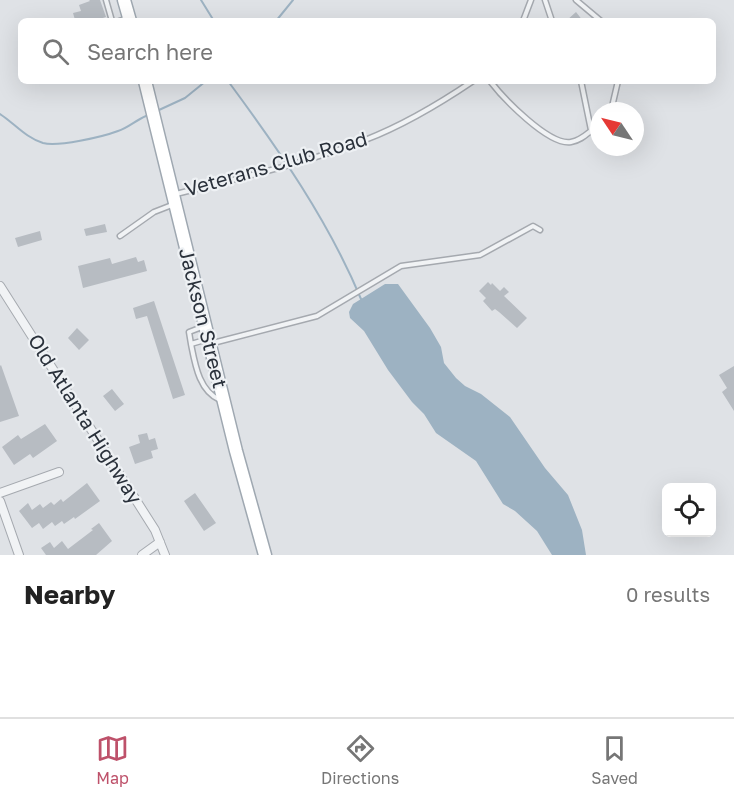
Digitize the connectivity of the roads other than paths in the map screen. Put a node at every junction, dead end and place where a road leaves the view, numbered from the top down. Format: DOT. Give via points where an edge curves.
graph roads {
  1 [pos="106,0"];
  2 [pos="124,0"];
  3 [pos="530,0"];
  4 [pos="546,0"];
  5 [pos="576,0"];
  6 [pos="111,18"];
  7 [pos="126,18"];
  8 [pos="524,18"];
  9 [pos="551,18"];
  10 [pos="598,18"];
  11 [pos="146,84"];
  12 [pos="468,84"];
  13 [pos="493,84"];
  14 [pos="581,84"];
  15 [pos="617,84"];
  16 [pos="614,102"];
  17 [pos="590,126"];
  18 [pos="590,131"];
  19 [pos="175,199"];
  20 [pos="540,230"];
  21 [pos="120,236"];
  22 [pos="0,286"];
  23 [pos="205,326"];
  24 [pos="209,342"];
  25 [pos="191,344"];
  26 [pos="224,402"];
  27 [pos="59,472"];
  28 [pos="0,493"];
  29 [pos="0,501"];
  30 [pos="160,542"];
  31 [pos="20,555"];
  32 [pos="142,555"];
  33 [pos="165,555"];
  34 [pos="265,555"];
  1 -- 6 [label="lane"];
  2 -- 7 [label="main road"];
  3 -- 8 [label="lane"];
  4 -- 9 [label="lane"];
  5 -- 10 [label="lane"];
  11 -- 19 [label="main road, Jackson Street"];
  12 -- 19 [label="lane, Veterans Club Road" via="432,108 365,140"];
  13 -- 18 [label="lane" via="537,128 557,140 581,140"];
  14 -- 17 [label="lane"];
  15 -- 16 [label="lane"];
  19 -- 21 [label="lane, Veterans Club Road"];
  19 -- 23 [label="main road, Jackson Street"];
  20 -- 24 [label="lane" via="533,226 480,255 401,266 317,315"];
  22 -- 30 [label="street, Old Atlanta Highway"];
  23 -- 24 [label="main road, Jackson Street"];
  23 -- 25 [label="lane" via="189,332"];
  24 -- 25 [label="lane"];
  24 -- 26 [label="main road, Jackson Street"];
  25 -- 26 [label="lane" via="199,377 214,397"];
  26 -- 34 [label="main road, Jackson Street"];
  27 -- 28 [label="street"];
  29 -- 31 [label="street"];
  30 -- 32 [label="street"];
  30 -- 33 [label="street, Old Atlanta Highway"];
}
